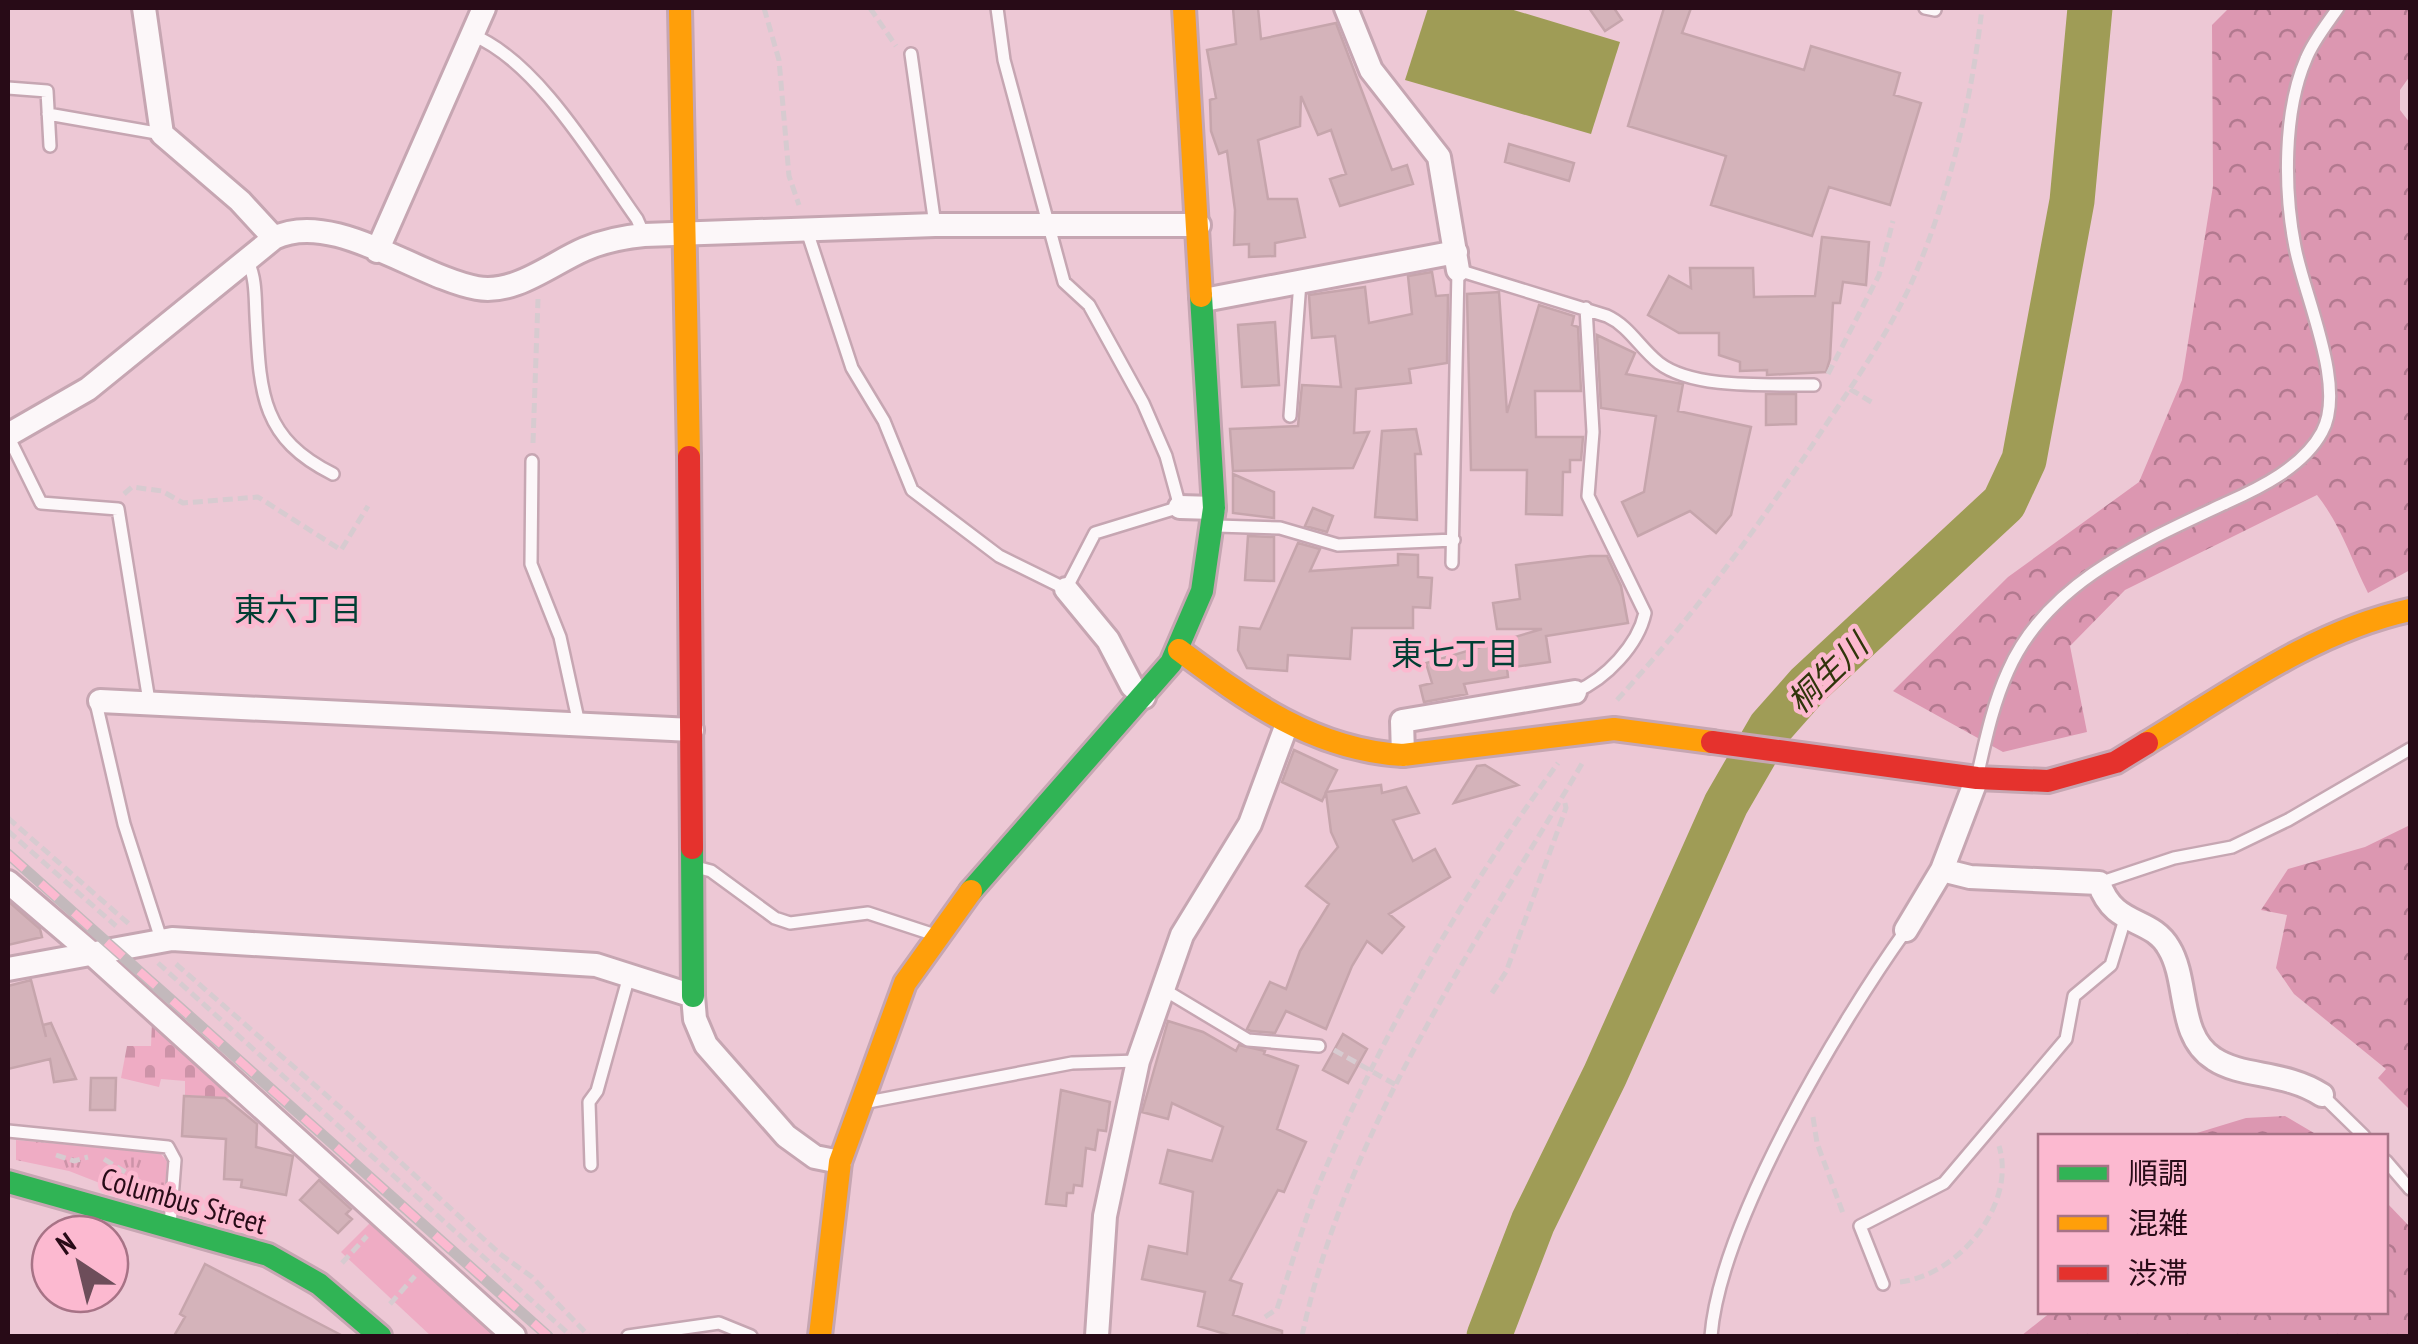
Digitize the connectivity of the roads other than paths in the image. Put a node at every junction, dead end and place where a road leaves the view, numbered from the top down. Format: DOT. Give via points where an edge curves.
graph roads {
  1 [pos="144,8"];
  2 [pos="484,8"];
  3 [pos="680,8"];
  4 [pos="997,8"];
  5 [pos="1184,8"];
  6 [pos="1346,8"];
  7 [pos="2338,8"];
  8 [pos="472,35"];
  9 [pos="911,54"];
  10 [pos="8,88"];
  11 [pos="48,114"];
  12 [pos="162,134"];
  13 [pos="50,146"];
  14 [pos="1199,224"];
  15 [pos="935,225"];
  16 [pos="1047,226"];
  17 [pos="807,231"];
  18 [pos="688,233"];
  19 [pos="644,234"];
  20 [pos="274,238"];
  21 [pos="377,251"];
  22 [pos="1457,260"];
  23 [pos="248,262"];
  24 [pos="1300,282"];
  25 [pos="1204,300"];
  26 [pos="1586,308"];
  27 [pos="1819,383"];
  28 [pos="1290,416"];
  29 [pos="8,436"];
  30 [pos="532,462"];
  31 [pos="333,474"];
  32 [pos="1180,507"];
  33 [pos="1214,517"];
  34 [pos="1454,540"];
  35 [pos="1452,562"];
  36 [pos="1066,589"];
  37 [pos="2410,610"];
  38 [pos="1179,650"];
  39 [pos="1575,692"];
  40 [pos="1144,697"];
  41 [pos="100,701"];
  42 [pos="149,701"];
  43 [pos="579,724"];
  44 [pos="1287,724"];
  45 [pos="692,730"];
  46 [pos="2410,749"];
  47 [pos="1403,755"];
  48 [pos="1970,776"];
  49 [pos="695,867"];
  50 [pos="1942,870"];
  51 [pos="8,882"];
  52 [pos="2100,883"];
  53 [pos="2126,920"];
  54 [pos="1906,930"];
  55 [pos="935,935"];
  56 [pos="159,950"];
  57 [pos="90,952"];
  58 [pos="8,970"];
  59 [pos="630,972"];
  60 [pos="1162,988"];
  61 [pos="693,996"];
  62 [pos="1319,1046"];
  63 [pos="1138,1061"];
  64 [pos="2322,1095"];
  65 [pos="859,1100"];
  66 [pos="8,1130"];
  67 [pos="2362,1134"];
  68 [pos="840,1162"];
  69 [pos="2388,1163"];
  70 [pos="591,1164"];
  71 [pos="8,1182"];
  72 [pos="2410,1190"];
  73 [pos="170,1225"];
  74 [pos="1883,1284"];
  75 [pos="380,1336"];
  76 [pos="514,1336"];
  77 [pos="628,1336"];
  78 [pos="751,1336"];
  79 [pos="820,1336"];
  80 [pos="1097,1336"];
  81 [pos="1711,1336"];
  1 -- 12 [label="street"];
  2 -- 8 [label="street"];
  3 -- 18 [label="street"];
  4 -- 16 [label="lane"];
  5 -- 14 [label="street"];
  6 -- 22 [label="street" via="1371,70 1439,158"];
  7 -- 48 [label="lane" via="2306,59 2293,106 2290,172 2294,245 2329,383 2323,431 2297,461 2258,488 2115,558 2053,604 2009,668"];
  8 -- 19 [label="lane" via="495,47 554,102"];
  8 -- 21 [label="street"];
  9 -- 15 [label="lane"];
  10 -- 11 [label="lane" via="47,91"];
  11 -- 12 [label="lane"];
  11 -- 13 [label="lane"];
  12 -- 20 [label="street"];
  14 -- 16 [label="street"];
  14 -- 25 [label="street"];
  15 -- 16 [label="street"];
  15 -- 17 [label="street"];
  16 -- 32 [label="lane" via="1064,282 1090,305 1158,433"];
  17 -- 18 [label="street"];
  17 -- 36 [label="lane" via="852,368 884,421 912,490 999,556"];
  18 -- 19 [label="street"];
  18 -- 45 [label="street"];
  19 -- 21 [label="street" via="602,242 536,275 480,288"];
  20 -- 21 [label="street" via="314,229"];
  20 -- 23 [label="street"];
  22 -- 24 [label="street"];
  22 -- 26 [label="lane"];
  22 -- 34 [label="lane"];
  23 -- 29 [label="street" via="88,389"];
  23 -- 31 [label="lane" via="272,421 293,452"];
  24 -- 25 [label="street"];
  24 -- 28 [label="lane"];
  25 -- 33 [label="street"];
  26 -- 27 [label="lane" via="1620,322 1667,368 1726,383"];
  26 -- 39 [label="lane" via="1593,432 1588,496 1645,613 1635,640"];
  29 -- 42 [label="lane" via="41,503 118,509"];
  30 -- 43 [label="lane" via="532,564 560,637"];
  32 -- 33 [label="street"];
  32 -- 36 [label="lane" via="1095,533"];
  33 -- 34 [label="lane" via="1338,545"];
  33 -- 38 [label="street" via="1202,591"];
  34 -- 35 [label="lane"];
  36 -- 40 [label="street"];
  37 -- 48 [label="street" via="2306,647 2116,762 2048,781"];
  38 -- 40 [label="street"];
  38 -- 44 [label="street"];
  39 -- 47 [label="street" via="1402,720"];
  40 -- 55 [label="street"];
  41 -- 42 [label="street"];
  41 -- 56 [label="lane" via="124,824"];
  42 -- 43 [label="street"];
  43 -- 45 [label="street"];
  44 -- 47 [label="street" via="1349,751"];
  44 -- 60 [label="street" via="1250,824 1182,935"];
  45 -- 49 [label="street"];
  46 -- 52 [label="lane" via="2232,846"];
  47 -- 48 [label="street" via="1614,729"];
  48 -- 50 [label="street"];
  49 -- 55 [label="lane" via="790,923 868,913"];
  49 -- 61 [label="street"];
  50 -- 52 [label="street"];
  50 -- 54 [label="street"];
  51 -- 57 [label="street"];
  52 -- 53 [label="street" via="2110,907"];
  53 -- 64 [label="street" via="2154,932 2169,948 2190,1026 2213,1059 2286,1077"];
  53 -- 74 [label="lane" via="2111,965 2074,996 2066,1040 1994,1128 1944,1183 1860,1226"];
  54 -- 81 [label="lane" via="1809,1089 1761,1183 1727,1259"];
  55 -- 65 [label="street" via="906,983"];
  56 -- 57 [label="street"];
  56 -- 59 [label="street" via="596,964"];
  57 -- 58 [label="street"];
  57 -- 76 [label="street"];
  59 -- 61 [label="street"];
  59 -- 70 [label="lane" via="590,1102"];
  60 -- 62 [label="lane" via="1248,1040"];
  60 -- 63 [label="street"];
  61 -- 68 [label="street" via="706,1045 786,1136 815,1156"];
  63 -- 65 [label="lane" via="1072,1063 881,1102"];
  63 -- 80 [label="street" via="1102,1234"];
  64 -- 67 [label="lane"];
  65 -- 68 [label="street"];
  66 -- 73 [label="lane" via="168,1147 174,1160"];
  68 -- 79 [label="street"];
  69 -- 72 [label="lane"];
  71 -- 73 [label="street, Columbus Street"];
  73 -- 75 [label="street, Columbus Street" via="268,1255 319,1284"];
  77 -- 78 [label="lane" via="718,1323"];
}
